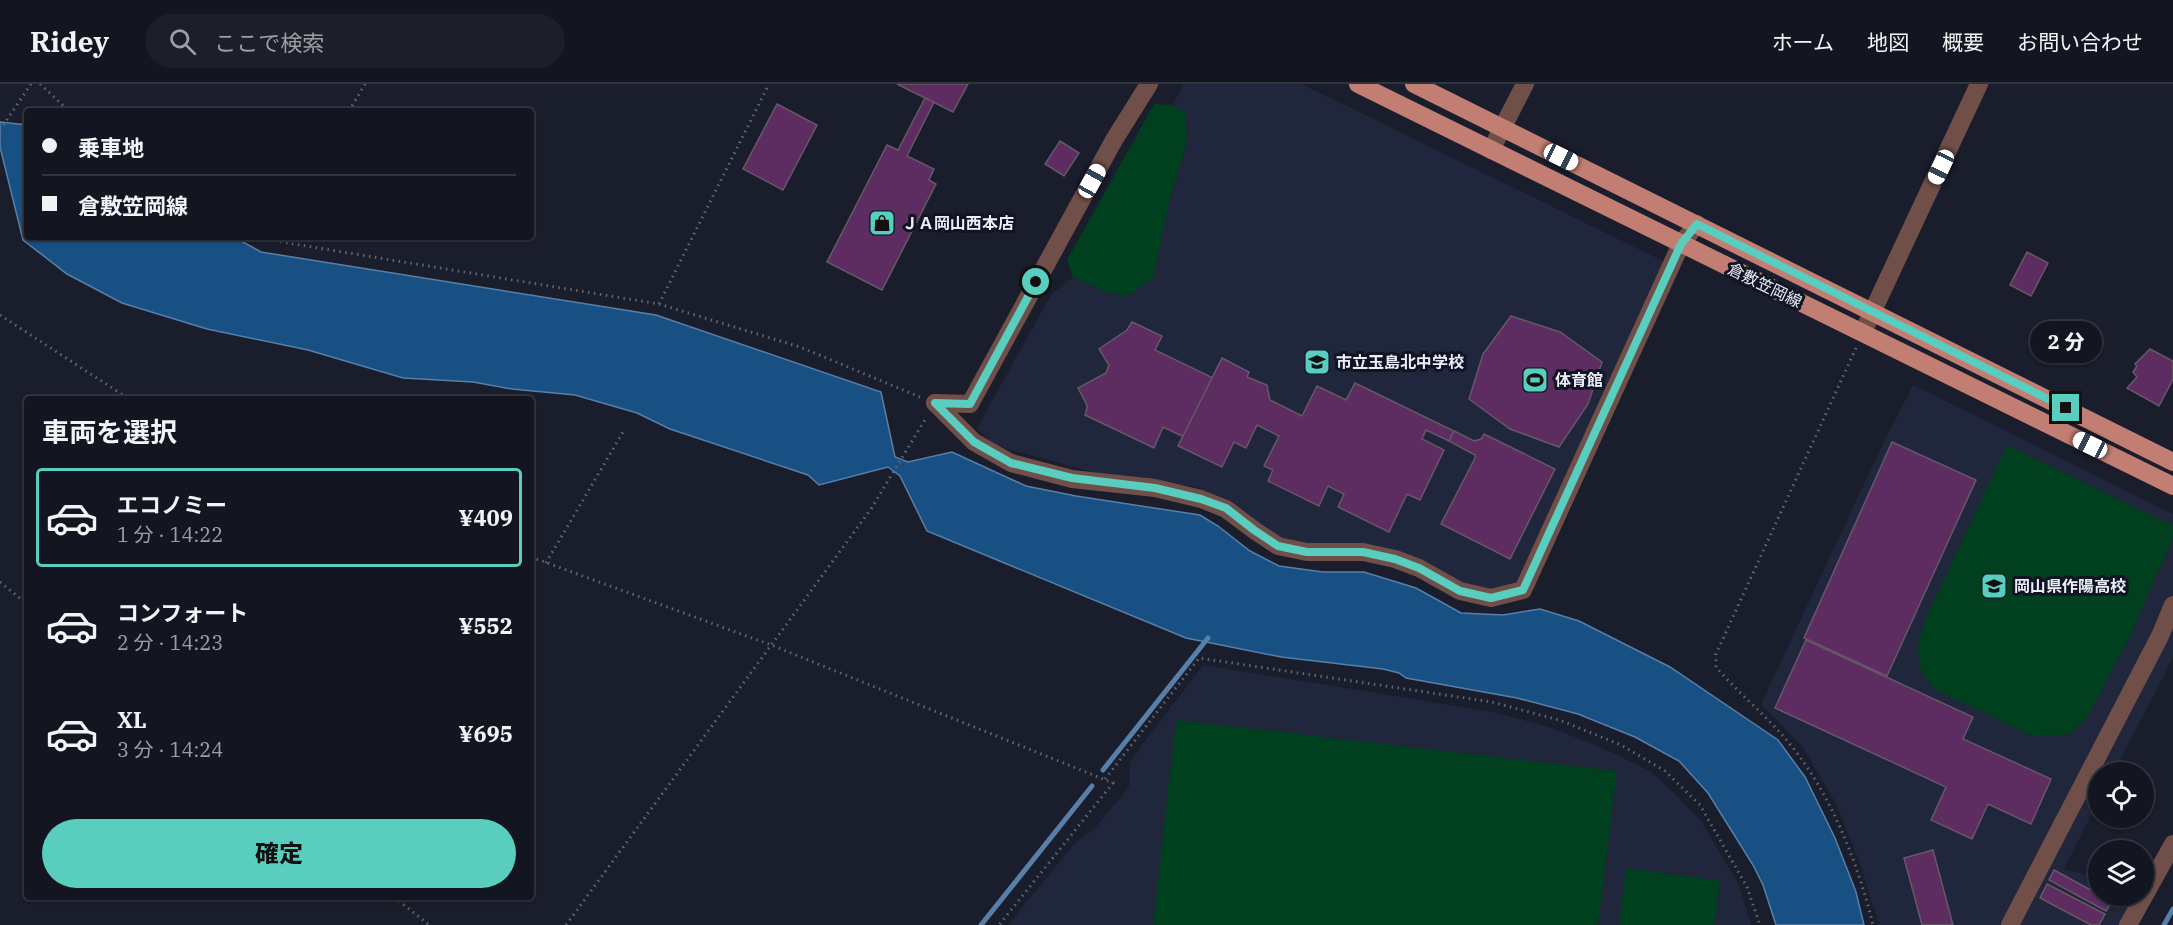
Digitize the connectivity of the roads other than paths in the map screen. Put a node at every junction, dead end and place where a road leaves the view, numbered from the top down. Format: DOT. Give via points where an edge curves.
graph roads {
  1 [pos="1149,84"];
  2 [pos="1358,84"];
  3 [pos="1414,84"];
  4 [pos="1525,84"];
  5 [pos="1979,84"];
  6 [pos="1503,128"];
  7 [pos="1491,150"];
  8 [pos="1697,224"];
  9 [pos="1681,244"];
  10 [pos="1874,312"];
  11 [pos="1863,332"];
  12 [pos="2173,462"];
  13 [pos="2173,486"];
  14 [pos="2173,605"];
  15 [pos="2173,844"];
  16 [pos="2010,925"];
  17 [pos="2128,925"];
  1 -- 9 [label="street" via="1114,140 970,404 935,403 974,442 1011,463 1072,478 1155,488 1201,499 1226,508 1278,546 1307,552 1363,552 1395,559 1460,591 1491,598 1523,590"];
  2 -- 7 [label="main road, 倉敷笠岡線"];
  3 -- 6 [label="main road, 倉敷笠岡線"];
  4 -- 6 [label="street"];
  5 -- 10 [label="street"];
  6 -- 7 [label="street"];
  6 -- 8 [label="main road, 倉敷笠岡線"];
  7 -- 9 [label="main road, 倉敷笠岡線"];
  8 -- 9 [label="street"];
  8 -- 10 [label="main road, 倉敷笠岡線"];
  9 -- 11 [label="main road, 倉敷笠岡線"];
  10 -- 11 [label="street"];
  10 -- 12 [label="main road, 倉敷笠岡線"];
  11 -- 13 [label="main road, 倉敷笠岡線"];
  14 -- 16 [label="street"];
  15 -- 17 [label="street"];
}
